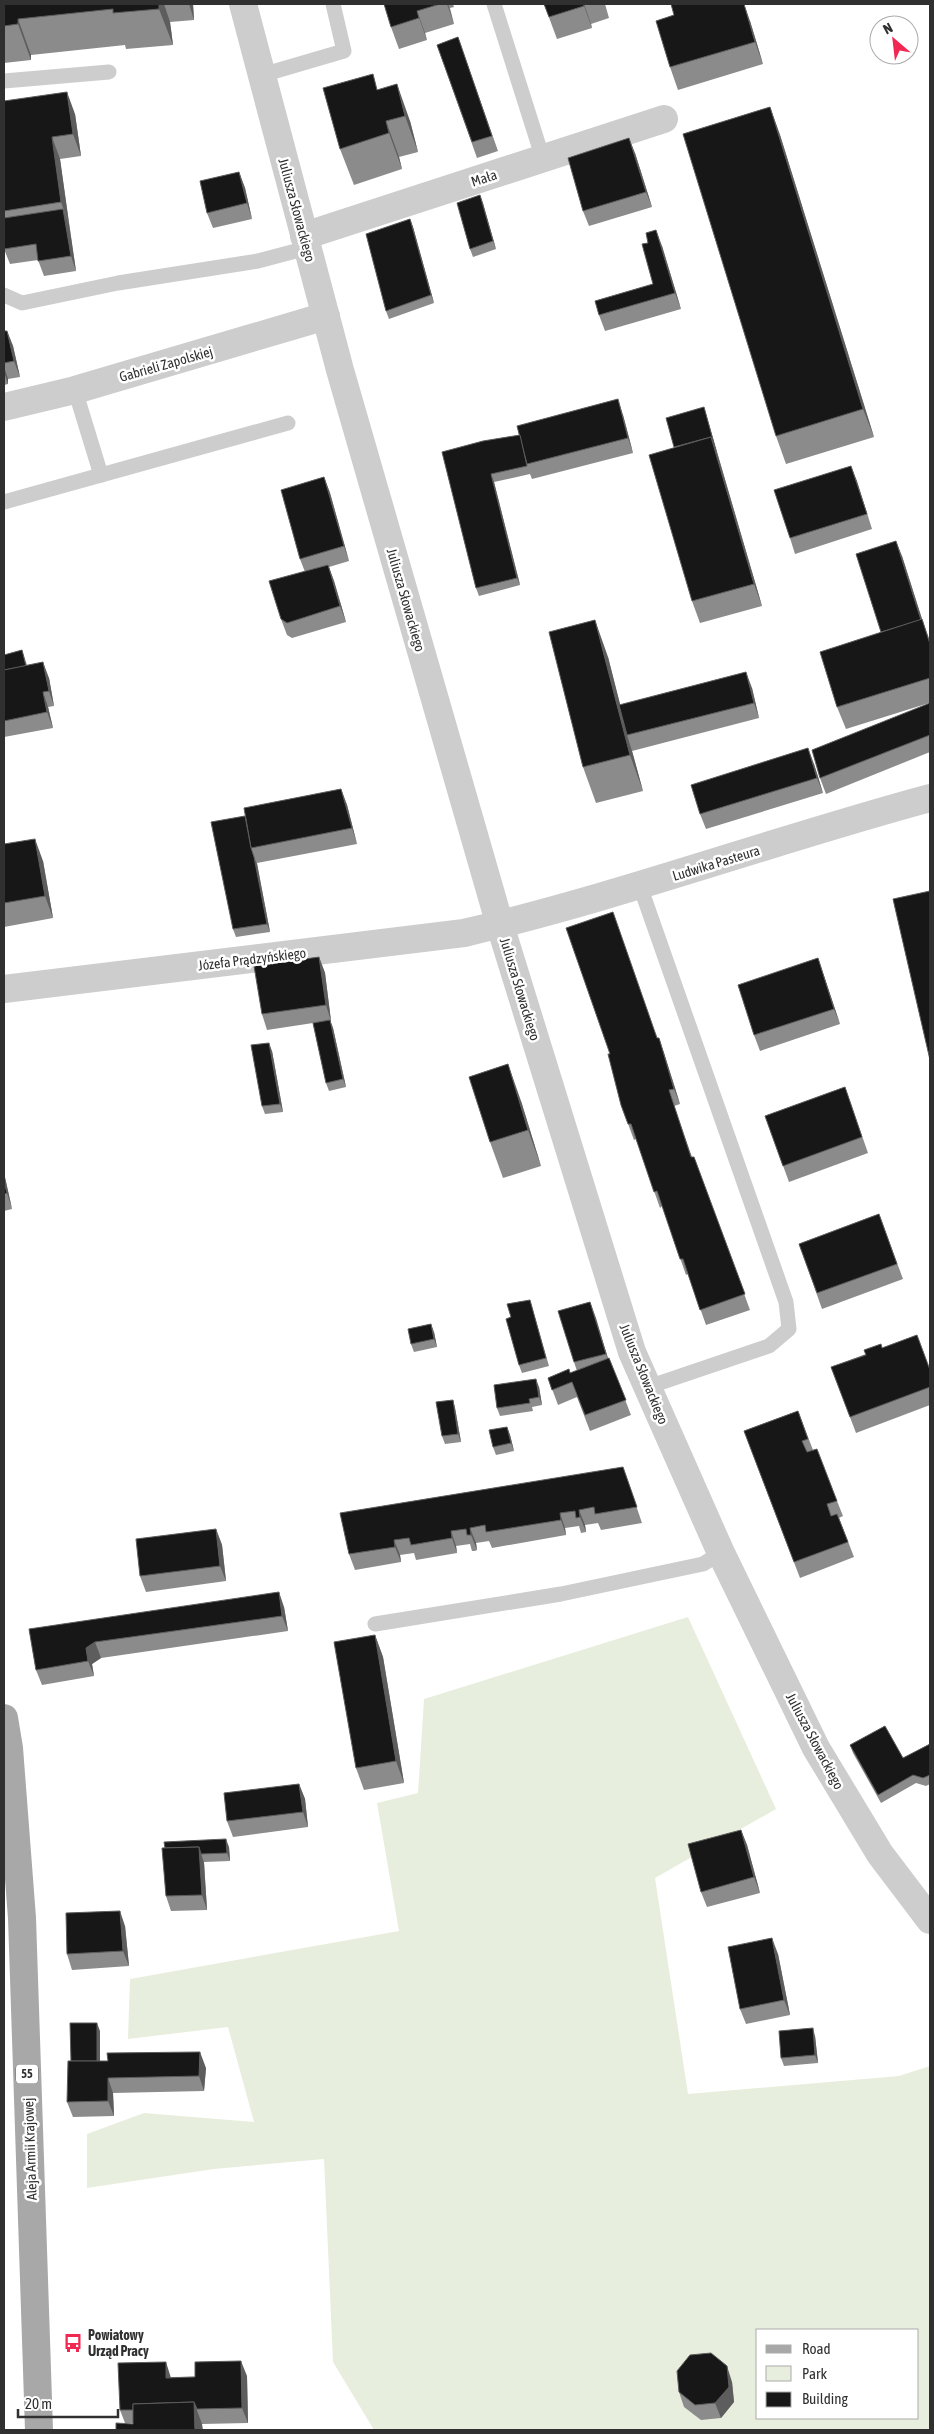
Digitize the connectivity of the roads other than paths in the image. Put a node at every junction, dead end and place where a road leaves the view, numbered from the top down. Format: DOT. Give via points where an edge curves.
graph roads {
  1 [pos="243,4"];
  2 [pos="333,4"];
  3 [pos="494,4"];
  4 [pos="109,72"];
  5 [pos="262,75"];
  6 [pos="4,81"];
  7 [pos="664,119"];
  8 [pos="543,159"];
  9 [pos="305,242"];
  10 [pos="4,295"];
  11 [pos="326,316"];
  12 [pos="75,390"];
  13 [pos="4,407"];
  14 [pos="288,423"];
  15 [pos="101,475"];
  16 [pos="4,502"];
  17 [pos="930,798"];
  18 [pos="640,886"];
  19 [pos="500,925"];
  20 [pos="4,989"];
  21 [pos="648,1387"];
  22 [pos="721,1553"];
  23 [pos="375,1624"];
  24 [pos="4,1718"];
  25 [pos="930,1920"];
  26 [pos="38,2430"];
  1 -- 5 [label="street, Juliusza Słowackiego"];
  2 -- 5 [label="lane" via="344,52"];
  3 -- 8 [label="lane"];
  4 -- 6 [label="lane"];
  5 -- 9 [label="street, Juliusza Słowackiego"];
  7 -- 8 [label="street, Mała"];
  8 -- 9 [label="street, Mała"];
  9 -- 10 [label="lane" via="258,261 22,303"];
  9 -- 11 [label="street, Juliusza Słowackiego"];
  11 -- 12 [label="street, Gabrieli Zapolskiej"];
  11 -- 19 [label="street, Juliusza Słowackiego"];
  12 -- 13 [label="street, Gabrieli Zapolskiej"];
  12 -- 15 [label="lane"];
  14 -- 15 [label="lane"];
  15 -- 16 [label="lane"];
  17 -- 18 [label="street, Ludwika Pasteura"];
  18 -- 19 [label="street, Ludwika Pasteura"];
  18 -- 21 [label="lane" via="782,1293 789,1329 769,1346"];
  19 -- 20 [label="street, Józefa Prądzyńskiego" via="464,933"];
  19 -- 21 [label="street, Juliusza Słowackiego" via="632,1352"];
  21 -- 22 [label="street, Juliusza Słowackiego"];
  22 -- 23 [label="lane" via="702,1564 561,1594"];
  22 -- 25 [label="street, Juliusza Słowackiego" via="816,1748 880,1854"];
  24 -- 26 [label="main road, Aleja Armii Krajowej / 55" via="22,1918"];
}
